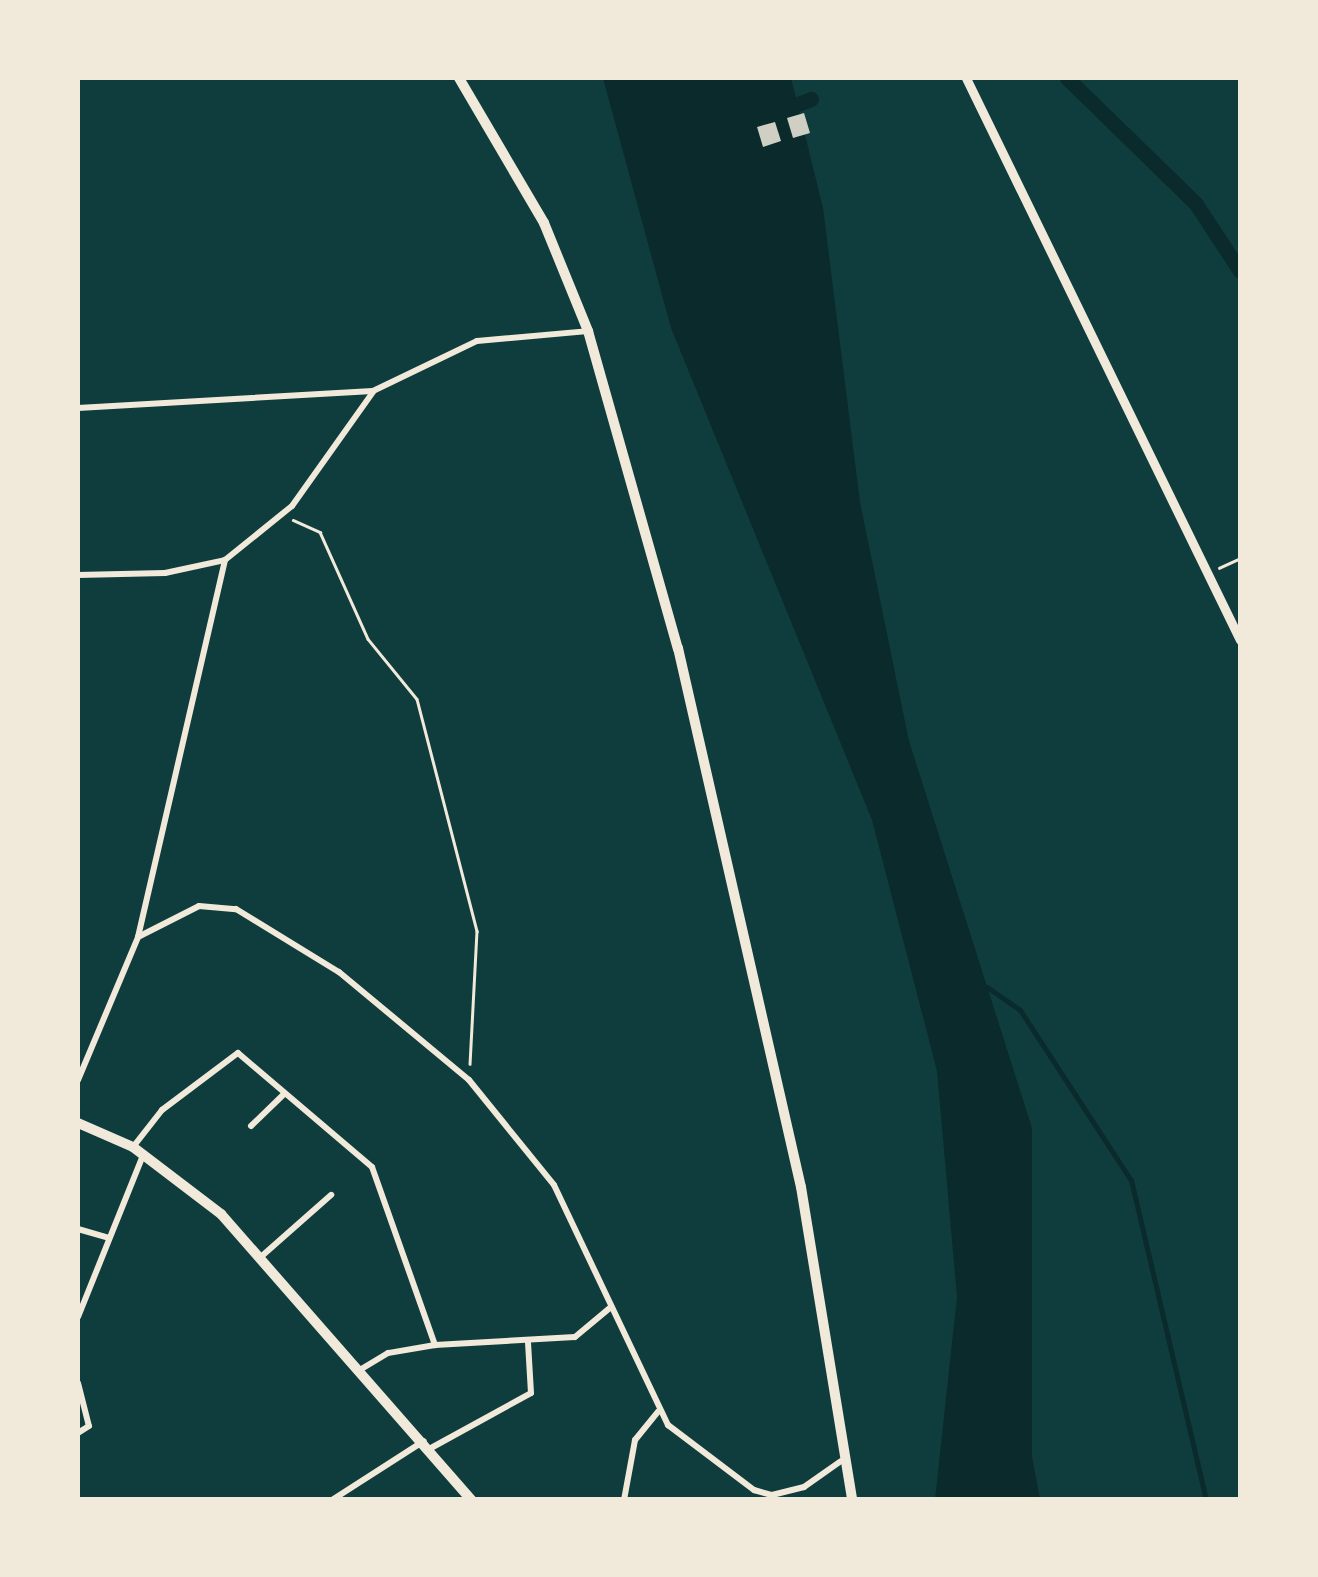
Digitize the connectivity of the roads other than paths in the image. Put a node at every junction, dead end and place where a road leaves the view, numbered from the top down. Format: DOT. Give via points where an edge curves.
graph roads {
  1 [pos="459,78"];
  2 [pos="966,78"];
  3 [pos="588,331"];
  4 [pos="373,391"];
  5 [pos="78,408"];
  6 [pos="225,560"];
  7 [pos="78,575"];
  8 [pos="1240,640"];
  9 [pos="138,937"];
  10 [pos="78,1080"];
  11 [pos="284,1094"];
  12 [pos="78,1123"];
  13 [pos="251,1126"];
  14 [pos="138,1151"];
  15 [pos="331,1194"];
  16 [pos="78,1229"];
  17 [pos="109,1238"];
  18 [pos="264,1256"];
  19 [pos="611,1306"];
  20 [pos="78,1317"];
  21 [pos="528,1342"];
  22 [pos="435,1346"];
  23 [pos="360,1370"];
  24 [pos="78,1382"];
  25 [pos="658,1412"];
  26 [pos="78,1433"];
  27 [pos="428,1444"];
  28 [pos="841,1462"];
  29 [pos="332,1500"];
  30 [pos="471,1500"];
  31 [pos="624,1500"];
  32 [pos="852,1500"];
  1 -- 3 [label="main road" via="544,223"];
  2 -- 8 [label="street"];
  3 -- 4 [label="street" via="477,342"];
  3 -- 28 [label="main road" via="678,648 750,954 800,1187"];
  4 -- 5 [label="street"];
  4 -- 6 [label="street" via="334,453 282,515"];
  6 -- 7 [label="street" via="165,573"];
  6 -- 9 [label="street"];
  9 -- 10 [label="street"];
  9 -- 19 [label="street" via="199,906 236,909 339,972 468,1080 554,1185"];
  11 -- 13 [label="street"];
  11 -- 14 [label="street" via="238,1053 162,1110"];
  11 -- 22 [label="street" via="372,1167"];
  12 -- 14 [label="main road"];
  14 -- 17 [label="street"];
  14 -- 18 [label="main road"];
  15 -- 18 [label="street"];
  16 -- 17 [label="street"];
  17 -- 20 [label="street"];
  18 -- 23 [label="main road"];
  19 -- 21 [label="street" via="586,1320 575,1337"];
  19 -- 25 [label="street"];
  21 -- 22 [label="street"];
  21 -- 27 [label="street" via="531,1394 506,1402 490,1422"];
  22 -- 23 [label="street" via="388,1353"];
  23 -- 27 [label="main road"];
  24 -- 26 [label="street" via="89,1426"];
  25 -- 28 [label="street" via="754,1490 772,1495 804,1487"];
  25 -- 31 [label="street" via="635,1440"];
  27 -- 29 [label="street"];
  27 -- 30 [label="main road"];
  28 -- 32 [label="main road"];
}
